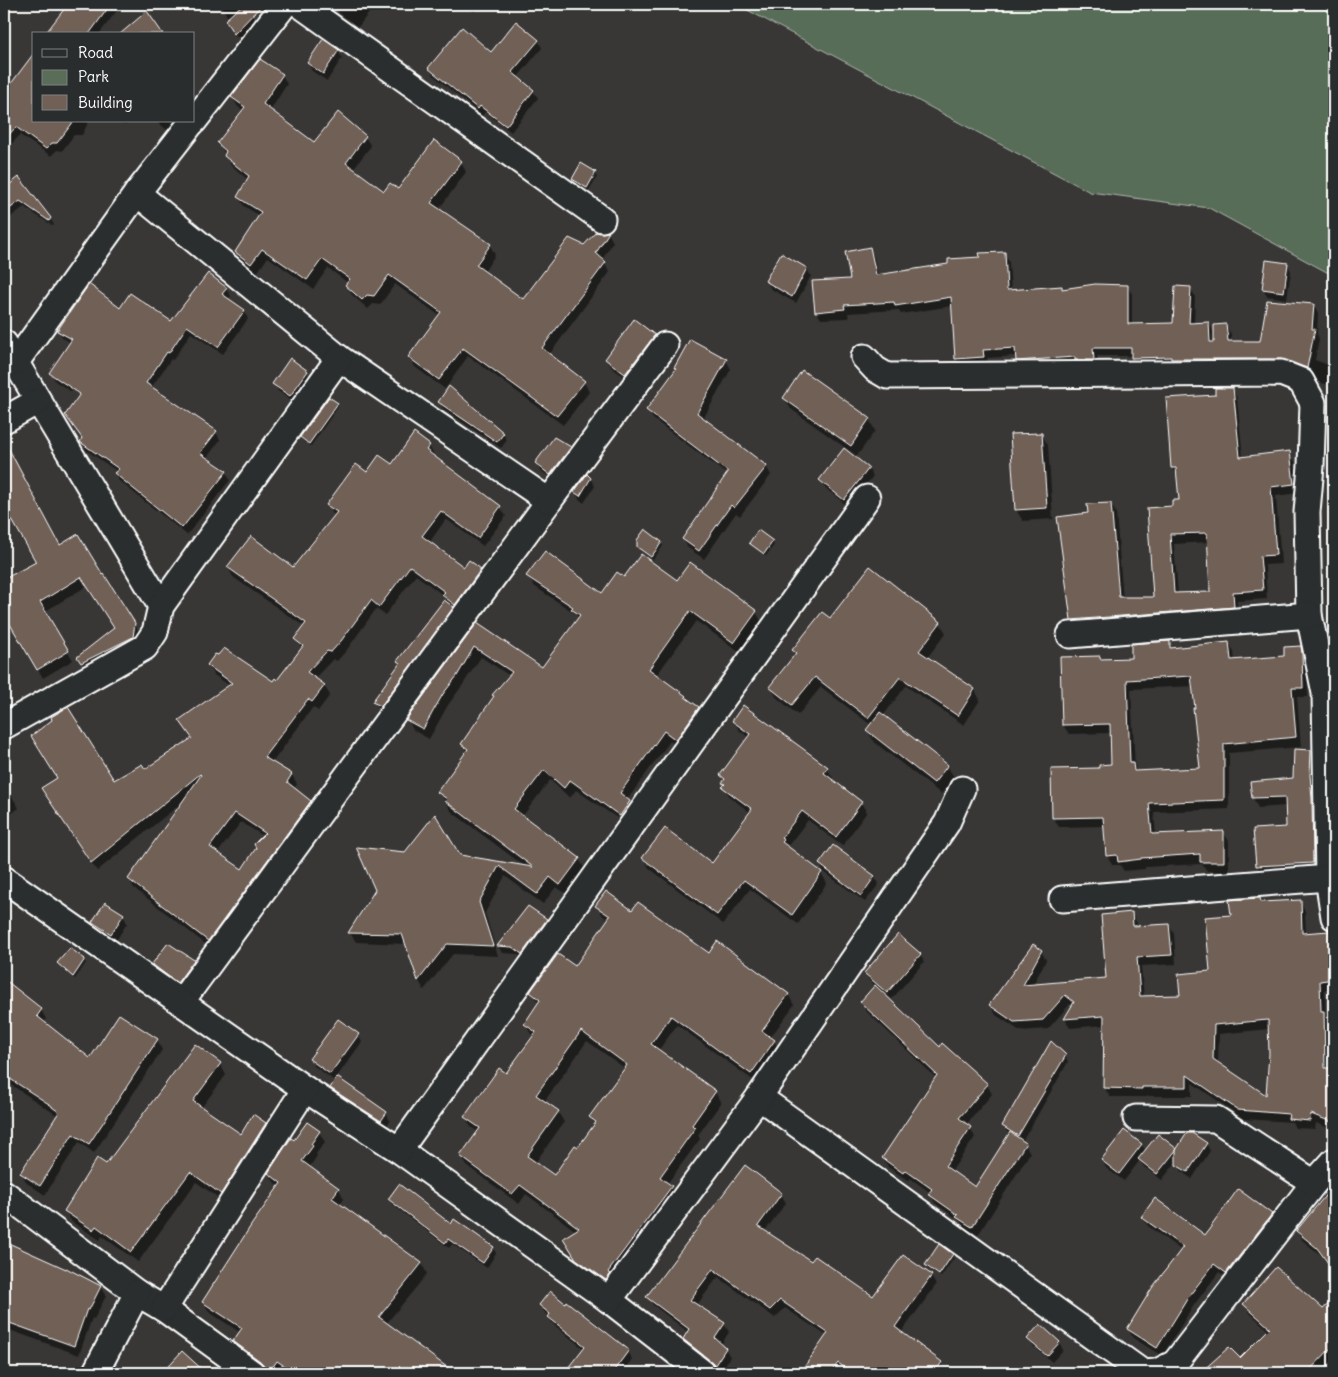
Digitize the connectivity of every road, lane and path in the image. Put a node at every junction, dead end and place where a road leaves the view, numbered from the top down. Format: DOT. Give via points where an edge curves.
graph roads {
  1 [pos="285,4"];
  2 [pos="299,4"];
  3 [pos="195,120"];
  4 [pos="193,122"];
  5 [pos="137,193"];
  6 [pos="602,219"];
  7 [pos="665,345"];
  8 [pos="10,352"];
  9 [pos="864,357"];
  10 [pos="339,358"];
  11 [pos="38,401"];
  12 [pos="4,420"];
  13 [pos="867,498"];
  14 [pos="549,501"];
  15 [pos="161,606"];
  16 [pos="1309,615"];
  17 [pos="1070,636"];
  18 [pos="1330,690"];
  19 [pos="4,726"];
  20 [pos="962,788"];
  21 [pos="1328,878"];
  22 [pos="4,879"];
  23 [pos="1062,899"];
  24 [pos="1334,917"];
  25 [pos="182,1002"];
  26 [pos="305,1088"];
  27 [pos="759,1097"];
  28 [pos="1136,1118"];
  29 [pos="399,1150"];
  30 [pos="1334,1162"];
  31 [pos="1314,1183"];
  32 [pos="4,1193"];
  33 [pos="137,1293"];
  34 [pos="608,1300"];
  35 [pos="164,1309"];
  36 [pos="95,1373"];
  37 [pos="252,1373"];
  38 [pos="703,1373"];
  1 -- 3 [label="street"];
  2 -- 6 [label="street"];
  4 -- 5 [label="street"];
  5 -- 8 [label="street"];
  5 -- 10 [label="street"];
  7 -- 14 [label="street"];
  8 -- 11 [label="street"];
  9 -- 16 [label="street" via="887,376 1281,373 1301,381 1312,403 1307,512"];
  10 -- 14 [label="street"];
  10 -- 15 [label="street"];
  11 -- 12 [label="street"];
  11 -- 15 [label="street"];
  13 -- 29 [label="street"];
  14 -- 25 [label="street"];
  15 -- 19 [label="street" via="155,632 145,647"];
  16 -- 17 [label="street"];
  16 -- 18 [label="street"];
  18 -- 21 [label="street"];
  20 -- 27 [label="street" via="946,823"];
  21 -- 23 [label="street"];
  21 -- 24 [label="street"];
  22 -- 25 [label="street"];
  25 -- 26 [label="street"];
  26 -- 29 [label="street"];
  26 -- 35 [label="street"];
  27 -- 31 [label="street" via="1143,1373 1157,1372 1175,1363"];
  27 -- 34 [label="street"];
  28 -- 31 [label="street" via="1216,1118"];
  29 -- 34 [label="street"];
  30 -- 31 [label="street"];
  32 -- 33 [label="street"];
  33 -- 35 [label="street"];
  33 -- 36 [label="street"];
  34 -- 38 [label="street"];
  35 -- 37 [label="street"];
}
